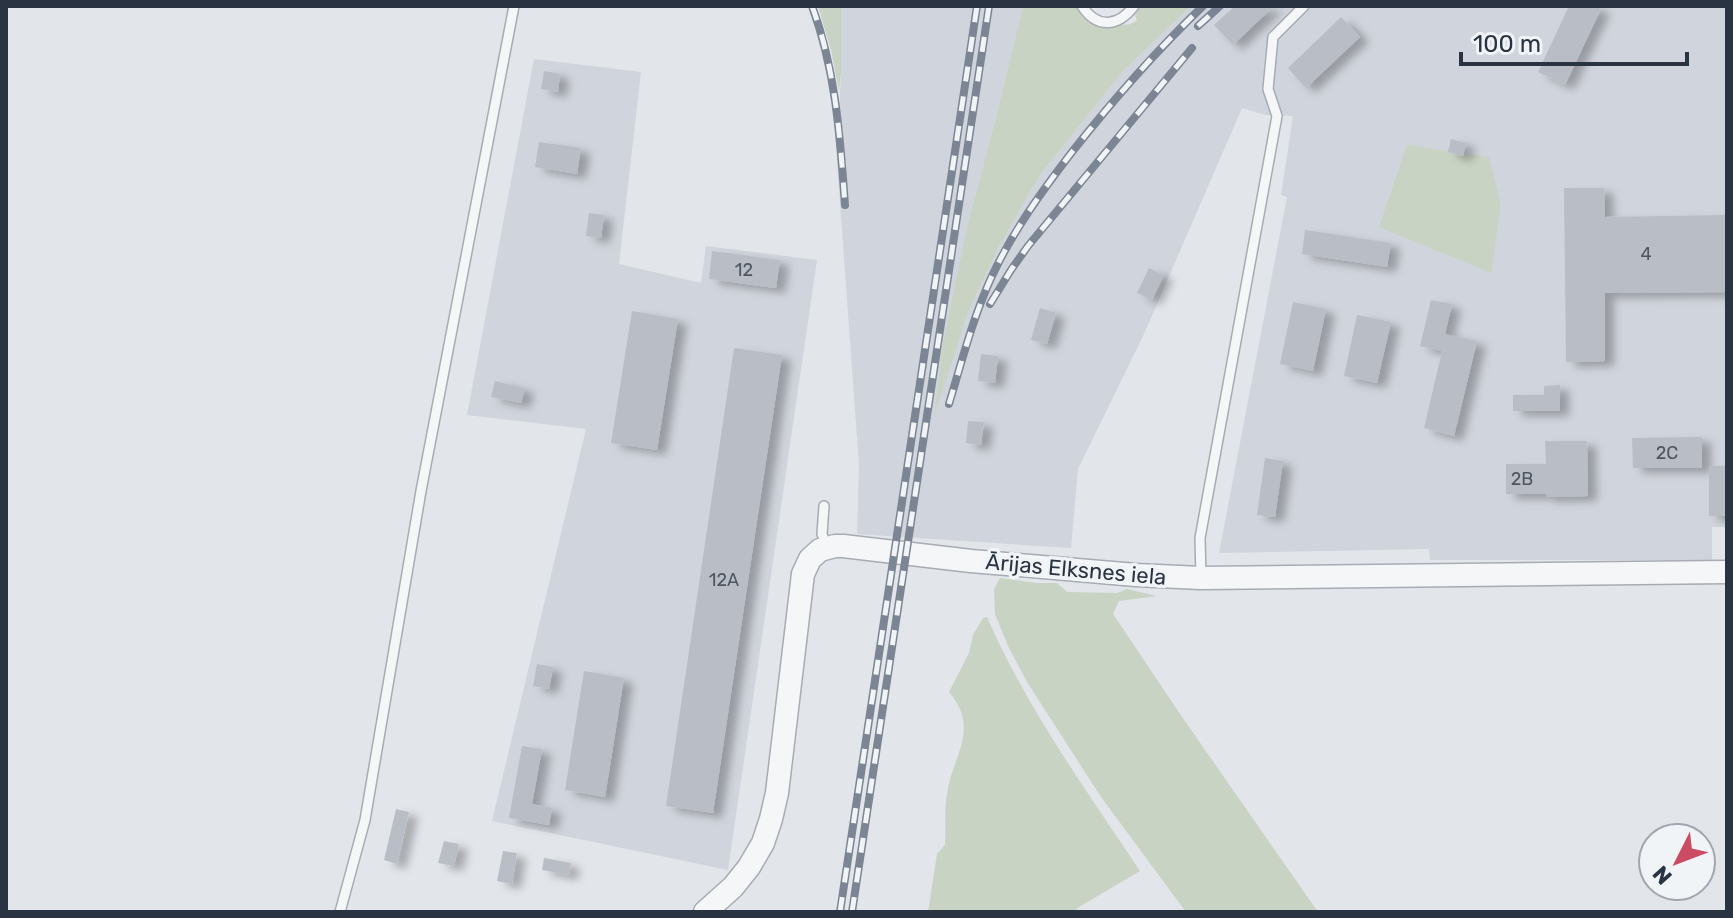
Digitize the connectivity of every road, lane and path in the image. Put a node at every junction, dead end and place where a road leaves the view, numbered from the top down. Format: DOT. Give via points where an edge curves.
graph roads {
  1 [pos="514,6"];
  2 [pos="1082,6"];
  3 [pos="1134,6"];
  4 [pos="1304,6"];
  5 [pos="824,506"];
  6 [pos="827,547"];
  7 [pos="1727,572"];
  8 [pos="1201,578"];
  9 [pos="340,912"];
  10 [pos="705,912"];
  1 -- 9 [label="lane" via="421,491 365,820"];
  2 -- 3 [label="lane" via="1105,23"];
  4 -- 8 [label="lane" via="1273,37 1268,89 1277,116 1200,538"];
  5 -- 6 [label="lane" via="822,534"];
  6 -- 8 [label="street, Ārijas Elksnes iela"];
  6 -- 10 [label="street" via="815,554 803,574 777,793 767,832 742,877"];
  7 -- 8 [label="street, Ārijas Elksnes iela"];
}
